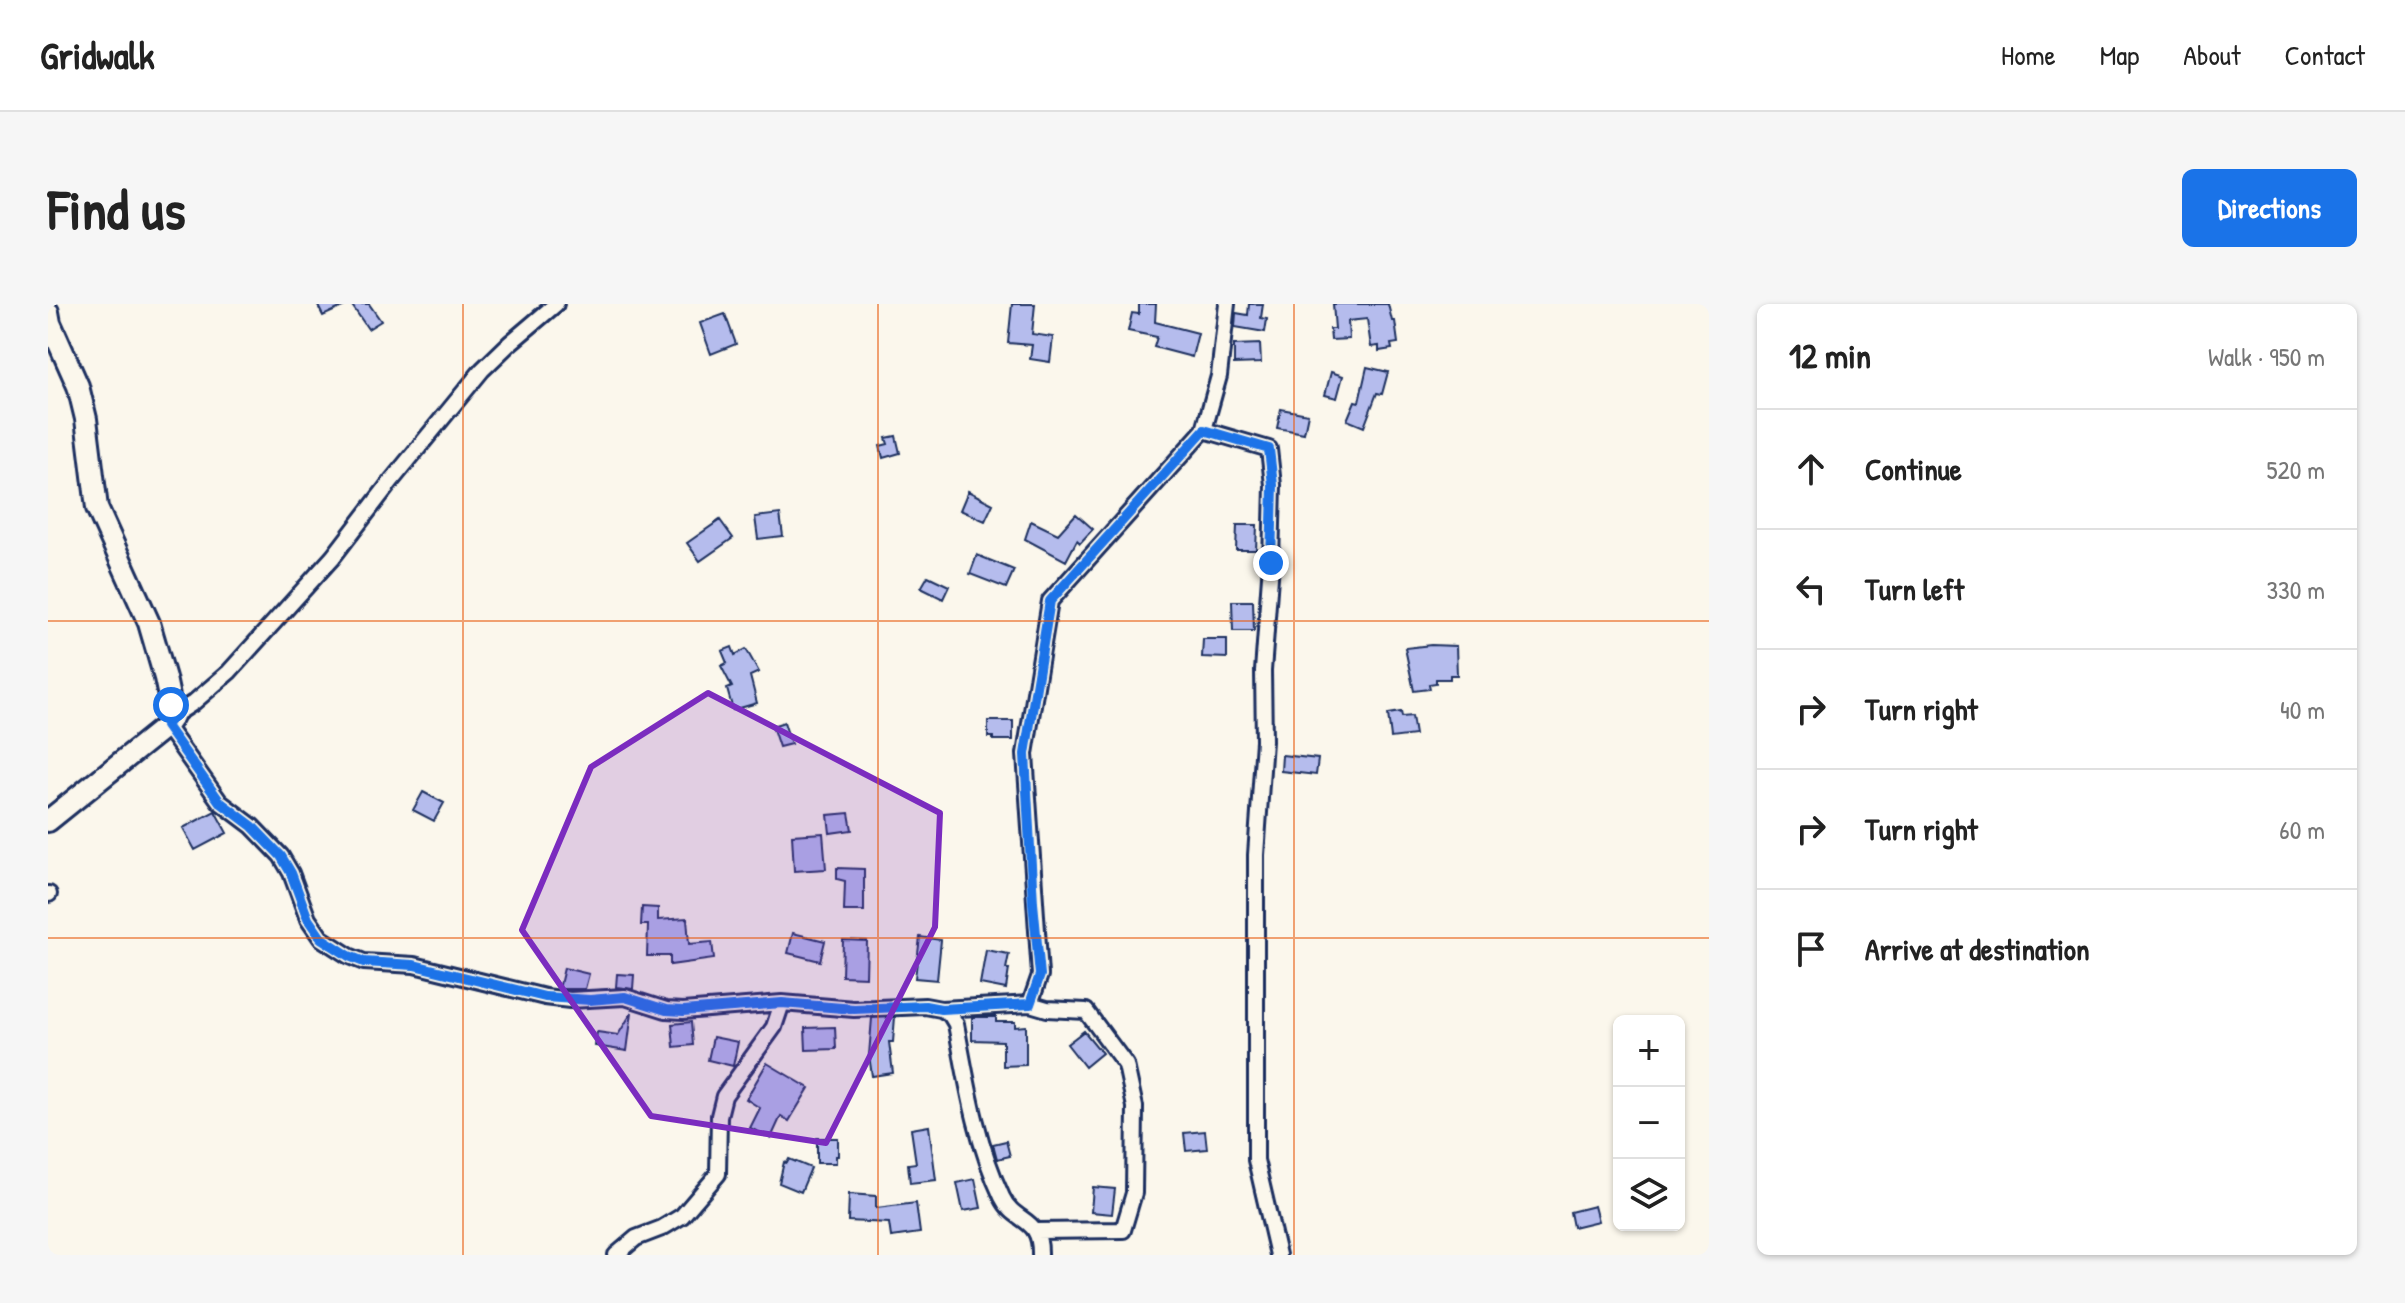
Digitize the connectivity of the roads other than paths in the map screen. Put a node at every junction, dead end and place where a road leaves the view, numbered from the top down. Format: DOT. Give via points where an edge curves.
graph roads {
  1 [pos="556,304"];
  2 [pos="1227,304"];
  3 [pos="48,312"];
  4 [pos="1204,430"];
  5 [pos="170,721"];
  6 [pos="48,821"];
  7 [pos="782,1003"];
  8 [pos="1030,1004"];
  9 [pos="941,1009"];
  10 [pos="1036,1231"];
  11 [pos="616,1255"];
  12 [pos="1040,1255"];
  13 [pos="1278,1255"];
  1 -- 5 [label="street" via="482,370 333,557 237,663"];
  2 -- 4 [label="street" via="1219,376"];
  3 -- 5 [label="street" via="78,386 97,508 149,623 165,678"];
  4 -- 8 [label="street" via="1050,601 1025,754 1040,975"];
  4 -- 13 [label="street" via="1269,449 1273,485 1256,855 1256,1160"];
  5 -- 6 [label="street"];
  5 -- 7 [label="street" via="220,802 281,856 321,938 349,956 570,1000 625,997 683,1011"];
  7 -- 9 [label="street"];
  7 -- 11 [label="street" via="774,1027 724,1096 718,1174 682,1216 636,1238"];
  8 -- 9 [label="street"];
  8 -- 10 [label="street" via="1086,1011 1126,1065 1135,1107 1134,1193 1123,1230"];
  9 -- 10 [label="street" via="956,1024 979,1139 1000,1193"];
  10 -- 12 [label="street"];
}
